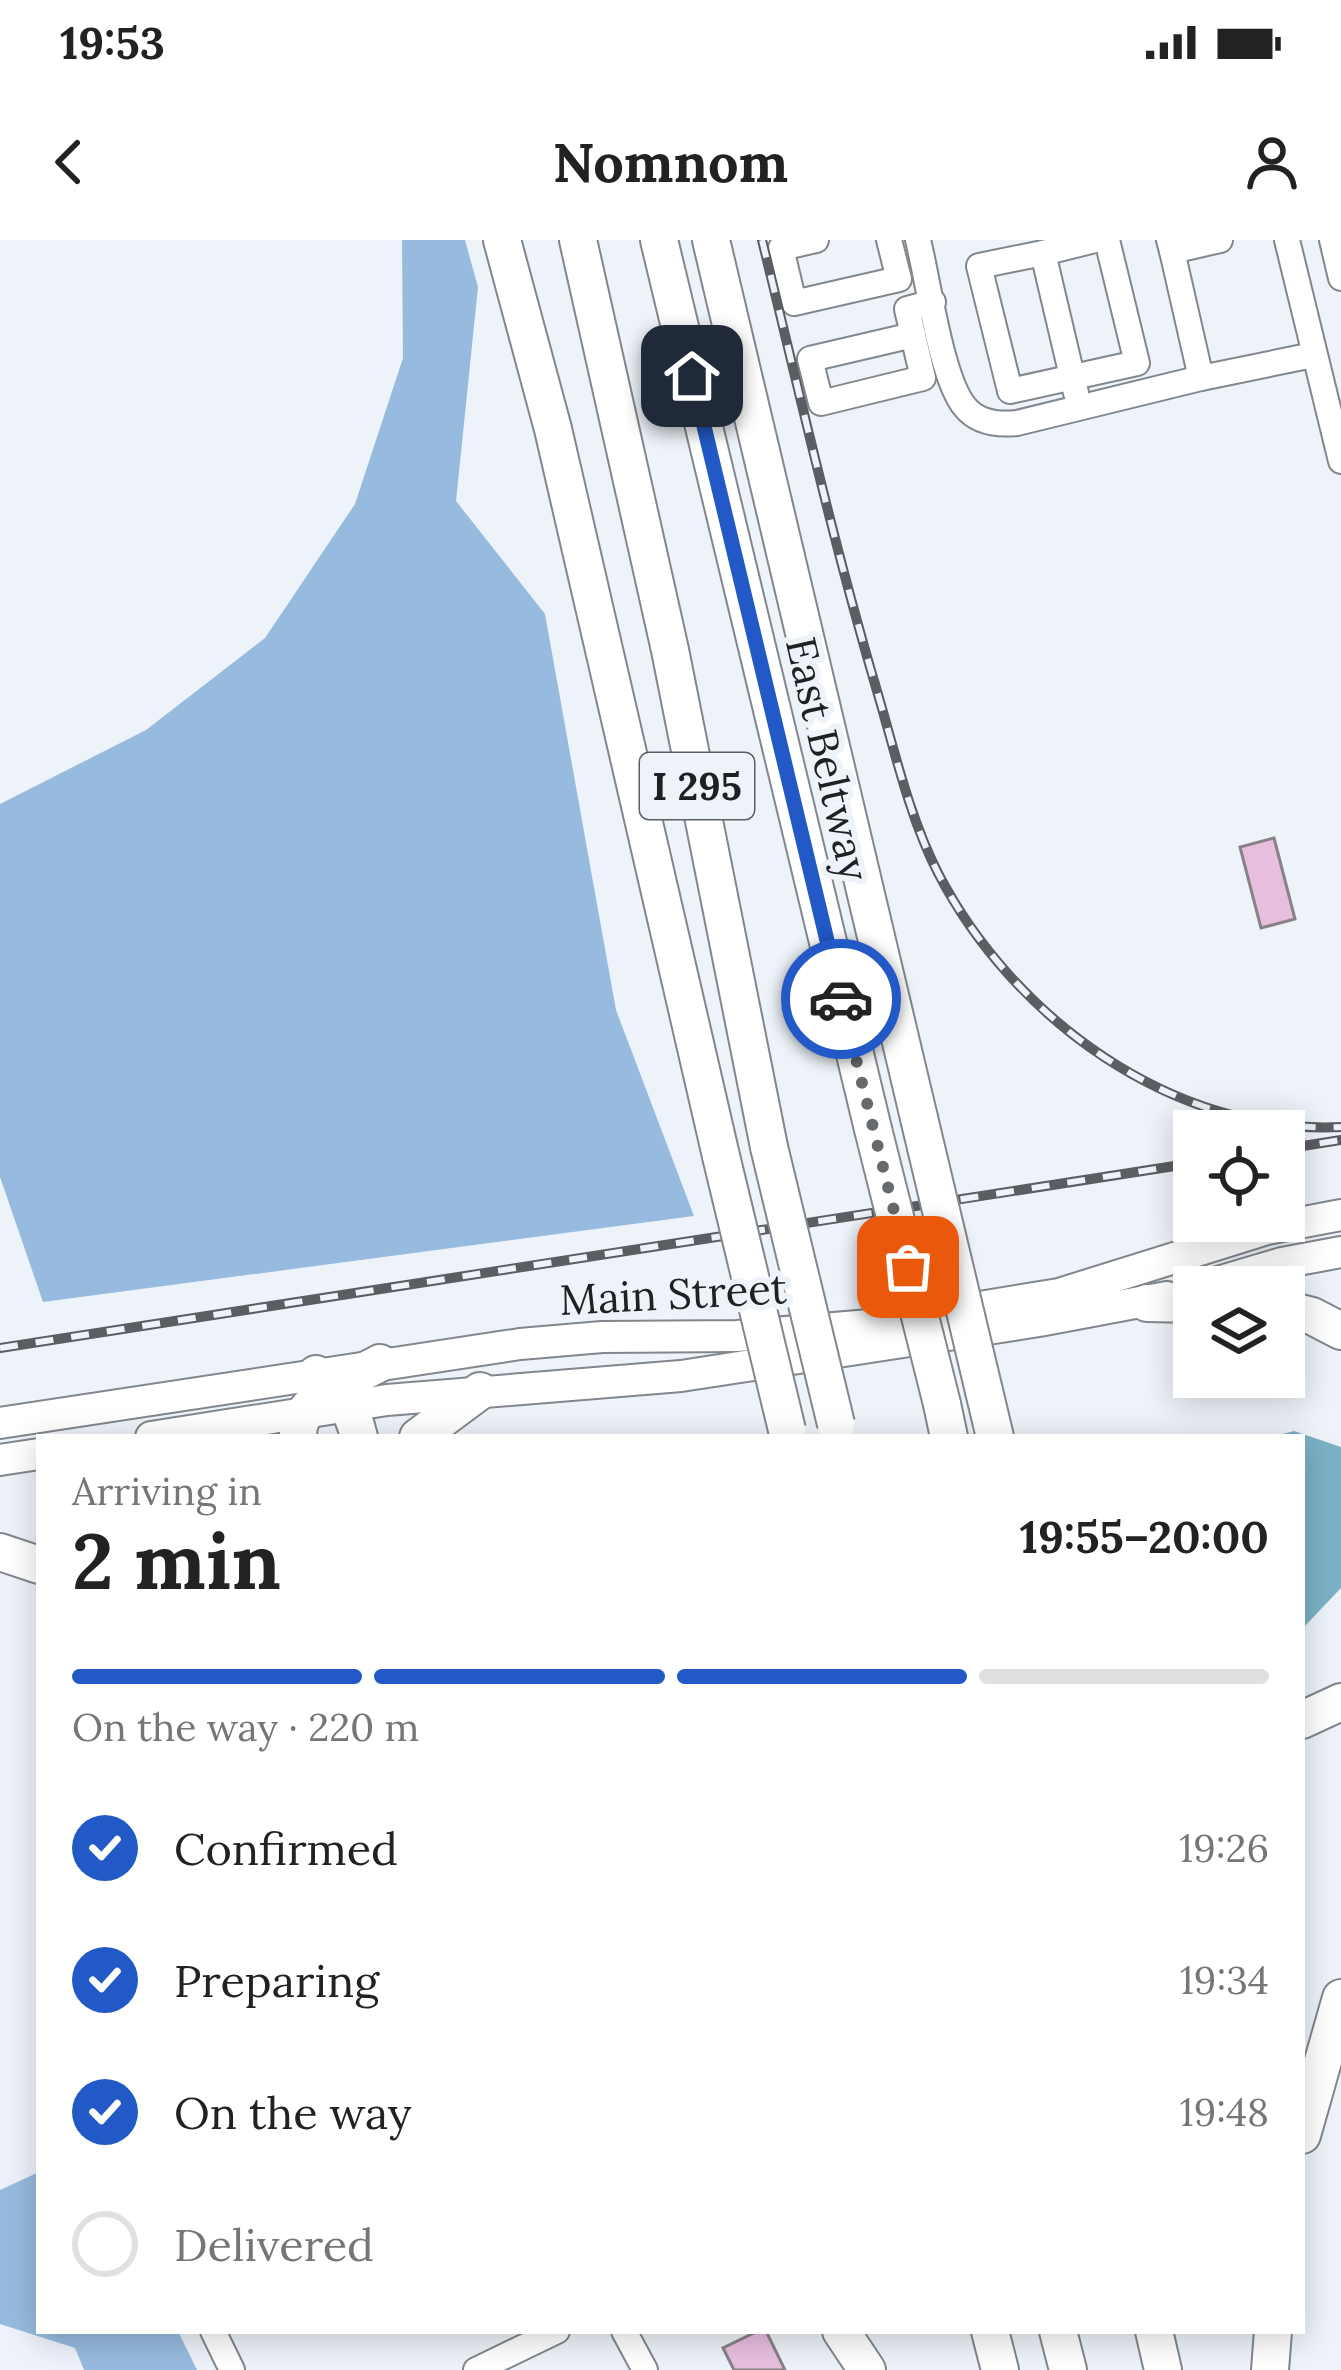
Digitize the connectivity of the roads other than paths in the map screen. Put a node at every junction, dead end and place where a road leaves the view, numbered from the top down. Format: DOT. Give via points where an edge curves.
graph roads {
  1 [pos="502,240"];
  2 [pos="566,240"];
  3 [pos="578,240"];
  4 [pos="659,240"];
  5 [pos="711,240"];
  6 [pos="816,240"];
  7 [pos="889,240"];
  8 [pos="919,240"];
  9 [pos="1095,240"];
  10 [pos="1107,240"];
  11 [pos="1220,240"];
  12 [pos="1287,240"];
  13 [pos="1332,240"];
  14 [pos="1171,246"];
  15 [pos="1043,253"];
  16 [pos="1341,278"];
  17 [pos="899,279"];
  18 [pos="933,302"];
  19 [pos="907,309"];
  20 [pos="913,334"];
  21 [pos="1313,356"];
  22 [pos="1201,378"];
  23 [pos="1073,380"];
  24 [pos="1079,407"];
  25 [pos="621,425"];
  26 [pos="1341,461"];
  27 [pos="1341,1215"];
  28 [pos="1341,1252"];
  29 [pos="1272,1266"];
  30 [pos="1173,1295"];
  31 [pos="1147,1303"];
  32 [pos="1173,1304"];
  33 [pos="1305,1314"];
  34 [pos="1341,1331"];
  35 [pos="380,1363"];
  36 [pos="480,1391"];
  37 [pos="340,1401"];
  38 [pos="945,1421"];
  39 [pos="0,1423"];
  40 [pos="300,1425"];
  41 [pos="837,1431"];
  42 [pos="188,1434"];
  43 [pos="422,1434"];
  44 [pos="788,1434"];
  45 [pos="994,1434"];
  46 [pos="36,1454"];
  47 [pos="0,1460"];
  48 [pos="0,1552"];
  49 [pos="36,1563"];
  50 [pos="1341,1702"];
  51 [pos="1305,1719"];
  52 [pos="1341,1998"];
  53 [pos="1305,2124"];
  54 [pos="214,2334"];
  55 [pos="551,2334"];
  56 [pos="626,2334"];
  57 [pos="843,2334"];
  58 [pos="991,2334"];
  59 [pos="1059,2334"];
  60 [pos="1155,2334"];
  61 [pos="1181,2334"];
  62 [pos="1273,2334"];
  63 [pos="232,2370"];
  64 [pos="476,2370"];
  65 [pos="645,2370"];
  66 [pos="867,2370"];
  67 [pos="1000,2370"];
  68 [pos="1068,2370"];
  69 [pos="1163,2370"];
  70 [pos="1187,2370"];
  71 [pos="1270,2370"];
  1 -- 44 [label="highway, bridge"];
  2 -- 25 [label="highway"];
  3 -- 25 [label="highway, I 295"];
  4 -- 38 [label="highway, East Beltway / I 295, bridge"];
  5 -- 45 [label="highway, bridge"];
  6 -- 17 [label="street" via="781,248 794,303"];
  7 -- 17 [label="street"];
  8 -- 18 [label="street"];
  9 -- 15 [label="street"];
  10 -- 23 [label="street" via="1137,363"];
  11 -- 14 [label="street"];
  12 -- 21 [label="street"];
  13 -- 16 [label="street"];
  14 -- 22 [label="street"];
  15 -- 23 [label="street"];
  15 -- 23 [label="street" via="979,266 1010,391"];
  17 -- 19 [label="street"];
  18 -- 19 [label="street"];
  18 -- 24 [label="street" via="951,383 965,408 1001,425"];
  19 -- 20 [label="street"];
  21 -- 22 [label="street"];
  21 -- 26 [label="street"];
  22 -- 24 [label="street"];
  23 -- 24 [label="street"];
  25 -- 41 [label="highway, I 295, bridge" via="769,1147"];
  27 -- 35 [label="main road, Main Street" via="1267,1229 1059,1294 870,1325 602,1337"];
  28 -- 29 [label="main road, Main Street"];
  30 -- 31 [label="main road, Main Street"];
  31 -- 32 [label="highway"];
  31 -- 36 [label="main road, Main Street" via="681,1376"];
  33 -- 34 [label="highway"];
  35 -- 37 [label="highway"];
  36 -- 37 [label="main road, Main Street"];
  36 -- 43 [label="highway"];
  37 -- 39 [label="main road, Main Street"];
  37 -- 40 [label="highway"];
  40 -- 42 [label="main road"];
  46 -- 47 [label="main road"];
  48 -- 49 [label="highway"];
  50 -- 51 [label="highway"];
  52 -- 53 [label="highway"];
  54 -- 63 [label="street"];
  55 -- 64 [label="street"];
  56 -- 65 [label="street"];
  57 -- 66 [label="highway"];
  58 -- 67 [label="highway"];
  59 -- 68 [label="highway"];
  60 -- 69 [label="highway"];
  61 -- 70 [label="highway"];
  62 -- 71 [label="highway"];
}
